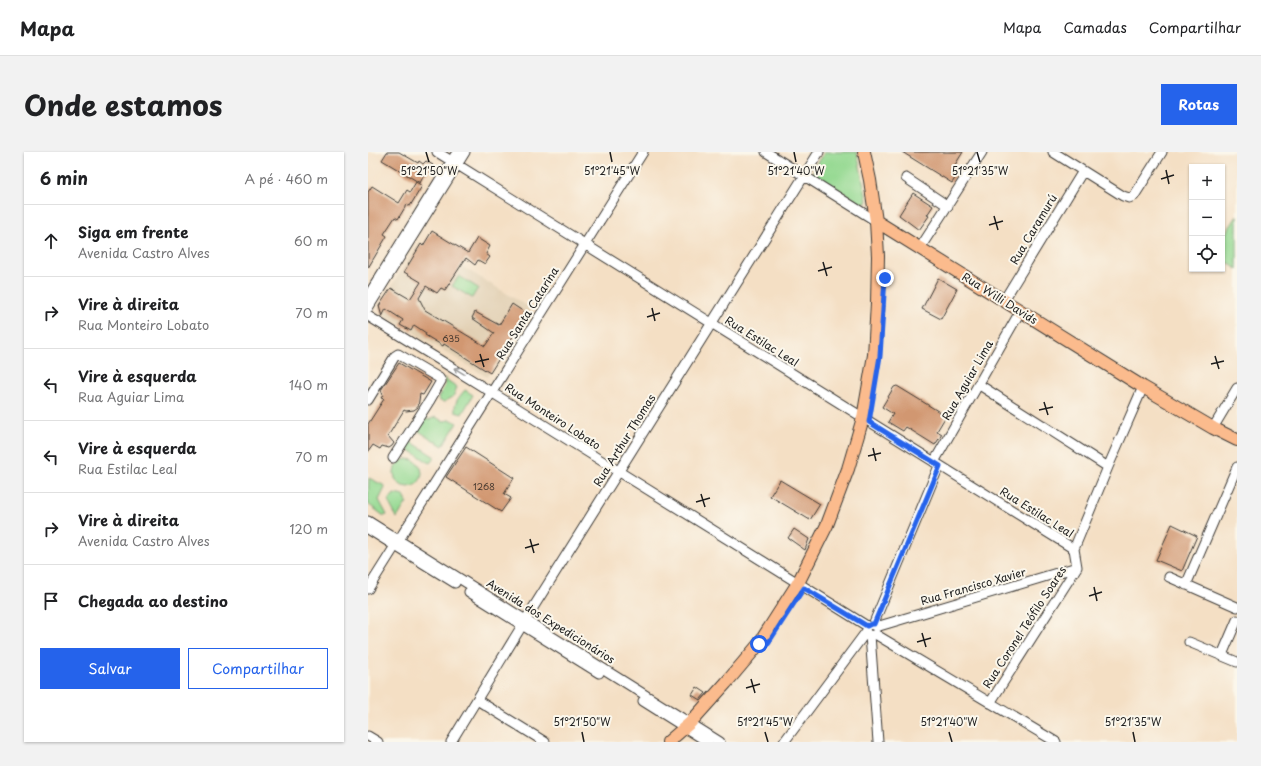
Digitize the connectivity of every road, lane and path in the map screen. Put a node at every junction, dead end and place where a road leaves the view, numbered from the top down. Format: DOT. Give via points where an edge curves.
graph roads {
  1 [pos="437,152"];
  2 [pos="457,152"];
  3 [pos="465,152"];
  4 [pos="643,152"];
  5 [pos="766,152"];
  6 [pos="819,152"];
  7 [pos="982,152"];
  8 [pos="1053,152"];
  9 [pos="1162,152"];
  10 [pos="868,155"];
  11 [pos="454,163"];
  12 [pos="1083,171"];
  13 [pos="804,176"];
  14 [pos="906,178"];
  15 [pos="948,206"];
  16 [pos="416,224"];
  17 [pos="880,224"];
  18 [pos="585,244"];
  19 [pos="920,248"];
  20 [pos="368,296"];
  21 [pos="1004,300"];
  22 [pos="368,308"];
  23 [pos="1021,310"];
  24 [pos="368,316"];
  25 [pos="712,324"];
  26 [pos="978,384"];
  27 [pos="1143,387"];
  28 [pos="1237,388"];
  29 [pos="492,391"];
  30 [pos="368,400"];
  31 [pos="866,420"];
  32 [pos="1213,428"];
  33 [pos="1237,440"];
  34 [pos="393,458"];
  35 [pos="937,464"];
  36 [pos="1108,467"];
  37 [pos="1237,467"];
  38 [pos="619,472"];
  39 [pos="368,521"];
  40 [pos="368,529"];
  41 [pos="397,543"];
  42 [pos="1074,549"];
  43 [pos="1077,568"];
  44 [pos="1169,577"];
  45 [pos="801,585"];
  46 [pos="1186,585"];
  47 [pos="368,589"];
  48 [pos="1237,607"];
  49 [pos="1237,620"];
  50 [pos="524,622"];
  51 [pos="871,630"];
  52 [pos="1189,642"];
  53 [pos="1222,655"];
  54 [pos="1237,662"];
  55 [pos="477,700"];
  56 [pos="990,702"];
  57 [pos="691,727"];
  58 [pos="368,736"];
  59 [pos="378,742"];
  60 [pos="451,742"];
  61 [pos="545,742"];
  62 [pos="668,742"];
  63 [pos="680,742"];
  64 [pos="708,742"];
  65 [pos="720,742"];
  66 [pos="784,742"];
  67 [pos="878,742"];
  68 [pos="1056,742"];
  1 -- 11 [label="street, Rua Estilac Leal"];
  2 -- 11 [label="street"];
  3 -- 11 [label="street"];
  4 -- 18 [label="street, Rua Santa Catarina"];
  5 -- 13 [label="street, Rua Willi Davids"];
  6 -- 13 [label="street, Rua Arthur Thomas"];
  7 -- 15 [label="street"];
  8 -- 12 [label="street"];
  9 -- 12 [label="street" via="1134,196 1129,198"];
  10 -- 17 [label="main road"];
  11 -- 16 [label="street"];
  11 -- 18 [label="street, Rua Estilac Leal"];
  12 -- 21 [label="street, Rua Caramurú"];
  13 -- 17 [label="street, Rua Willi Davids"];
  13 -- 25 [label="street, Rua Arthur Thomas"];
  14 -- 15 [label="street"];
  15 -- 19 [label="street"];
  16 -- 20 [label="street"];
  16 -- 22 [label="street"];
  17 -- 19 [label="main road, Rua Willi Davids"];
  17 -- 31 [label="main road" via="877,355"];
  18 -- 25 [label="street, Rua Estilac Leal"];
  18 -- 29 [label="street, Rua Santa Catarina"];
  19 -- 21 [label="main road, Rua Willi Davids"];
  21 -- 23 [label="main road, Rua Willi Davids"];
  23 -- 26 [label="street, Rua Aguiar Lima"];
  23 -- 27 [label="main road, Rua Willi Davids"];
  29 -- 24 [label="street, Rua Monteiro Lobato, one-way"];
  25 -- 31 [label="street, Rua Estilac Leal"];
  25 -- 38 [label="street, Rua Arthur Thomas"];
  26 -- 35 [label="street, Rua Aguiar Lima"];
  26 -- 36 [label="street"];
  27 -- 32 [label="main road, Rua Willi Davids"];
  27 -- 36 [label="street"];
  28 -- 32 [label="street"];
  29 -- 38 [label="street, Rua Monteiro Lobato"];
  29 -- 41 [label="street, Rua Santa Catarina"];
  30 -- 34 [label="street" via="398,354 441,381"];
  31 -- 35 [label="street, Rua Estilac Leal"];
  31 -- 45 [label="main road" via="830,527"];
  32 -- 33 [label="main road, Rua Willi Davids"];
  35 -- 42 [label="street, Rua Estilac Leal"];
  35 -- 51 [label="street, Rua Aguiar Lima"];
  36 -- 42 [label="street"];
  37 -- 46 [label="street"];
  38 -- 45 [label="street, Rua Monteiro Lobato"];
  38 -- 50 [label="street, Rua Arthur Thomas"];
  39 -- 41 [label="street, Avenida dos Expedicionários"];
  40 -- 41 [label="street, Avenida dos Expedicionários"];
  41 -- 47 [label="street, Rua Santa Catarina"];
  41 -- 50 [label="street, Avenida dos Expedicionários"];
  42 -- 43 [label="street, Rua Coronel Teófilo Soares"];
  43 -- 51 [label="street, Rua Francisco Xavier"];
  43 -- 56 [label="street, Rua Coronel Teófilo Soares"];
  44 -- 46 [label="street"];
  45 -- 51 [label="street, Rua Monteiro Lobato"];
  45 -- 57 [label="main road" via="762,646 726,683"];
  46 -- 48 [label="street"];
  49 -- 53 [label="street"];
  50 -- 55 [label="street, Rua Arthur Thomas"];
  50 -- 57 [label="street, Avenida dos Expedicionários"];
  51 -- 56 [label="street, Rua Monteiro Lobato"];
  51 -- 66 [label="street"];
  51 -- 67 [label="street"];
  52 -- 53 [label="street"];
  53 -- 54 [label="street"];
  55 -- 60 [label="street, Rua Arthur Thomas"];
  55 -- 61 [label="street"];
  56 -- 68 [label="street, Rua Monteiro Lobato"];
  57 -- 62 [label="main road"];
  57 -- 63 [label="main road"];
  57 -- 64 [label="street, Avenida dos Expedicionários"];
  57 -- 65 [label="street, Avenida dos Expedicionários"];
  58 -- 59 [label="street"];
}
